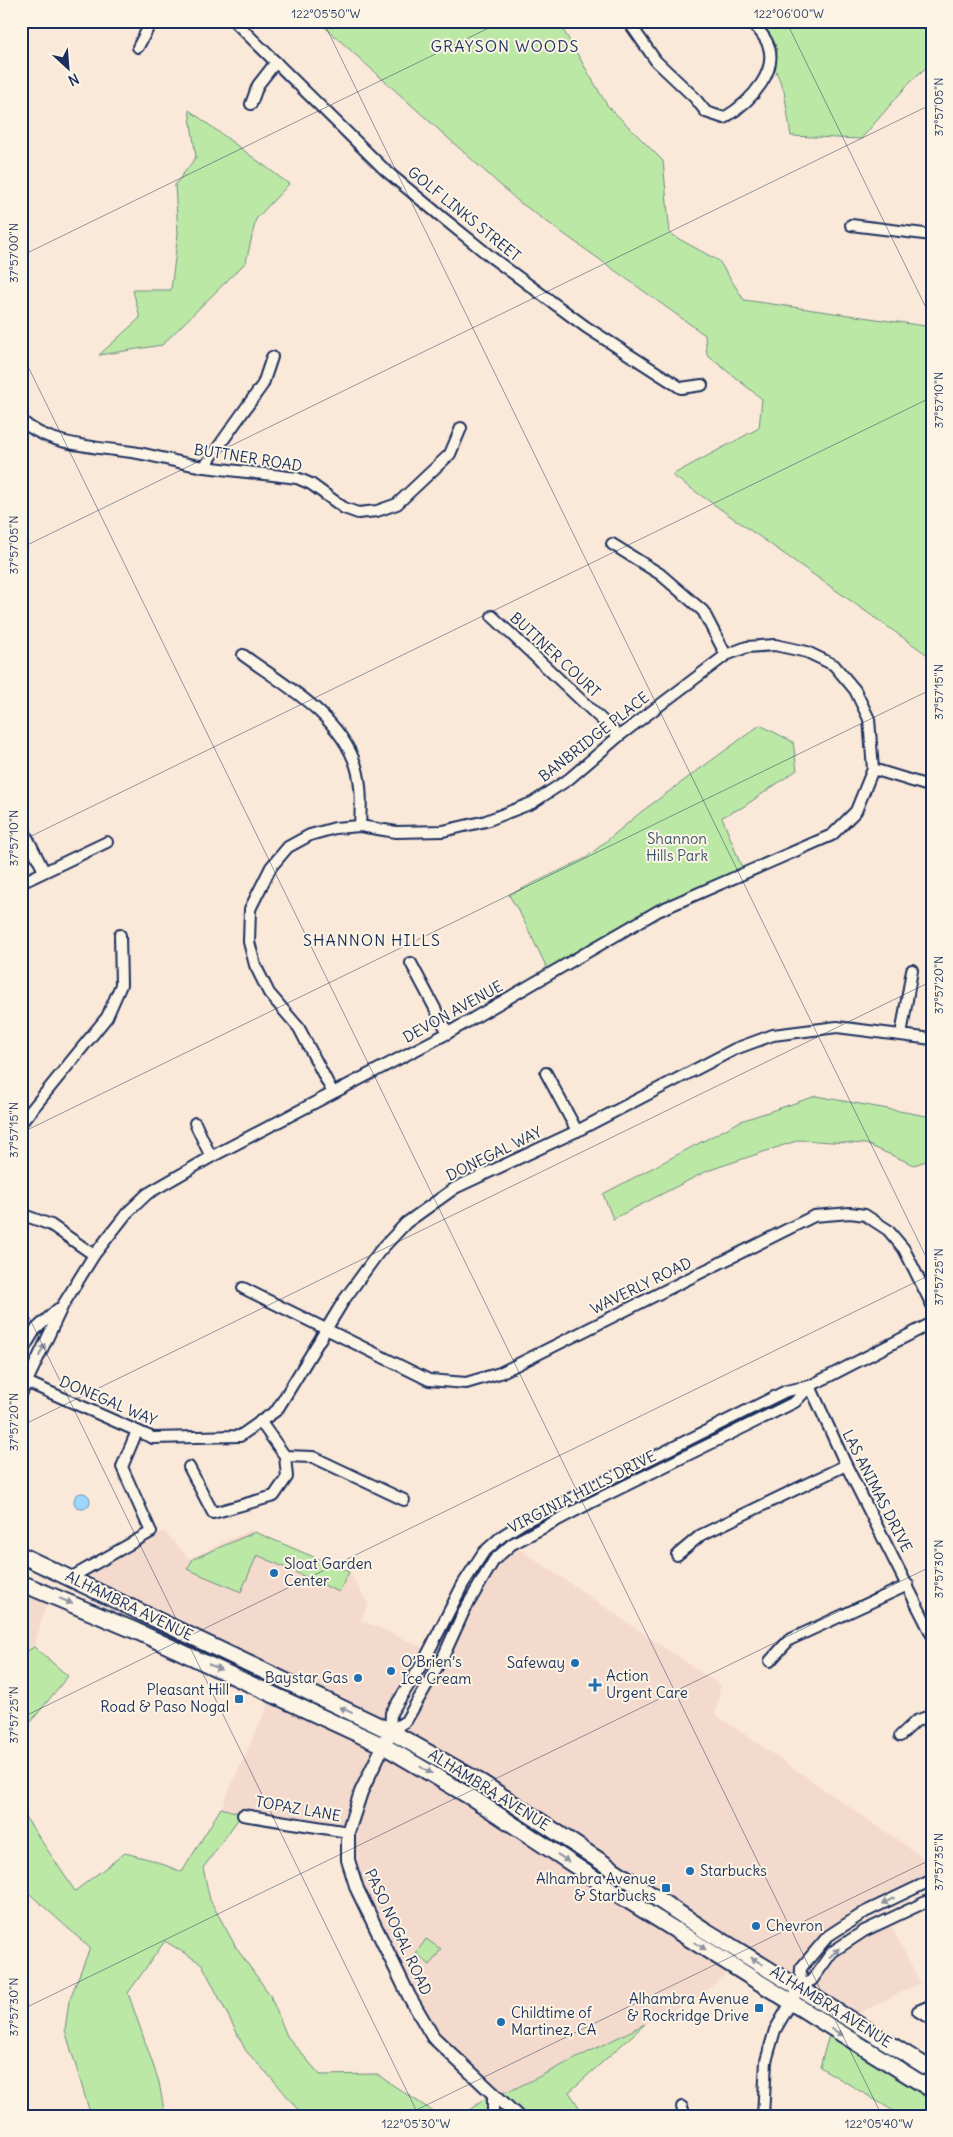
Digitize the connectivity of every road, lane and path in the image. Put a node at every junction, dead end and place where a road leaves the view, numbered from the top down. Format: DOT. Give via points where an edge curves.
graph roads {
  1 [pos="152,21"];
  2 [pos="234,21"];
  3 [pos="628,21"];
  4 [pos="748,21"];
  5 [pos="138,47"];
  6 [pos="276,62"];
  7 [pos="251,104"];
  8 [pos="851,225"];
  9 [pos="932,235"];
  10 [pos="272,357"];
  11 [pos="702,385"];
  12 [pos="21,420"];
  13 [pos="461,428"];
  14 [pos="204,467"];
  15 [pos="612,544"];
  16 [pos="492,616"];
  17 [pos="243,655"];
  18 [pos="726,655"];
  19 [pos="619,736"];
  20 [pos="873,770"];
  21 [pos="932,787"];
  22 [pos="21,825"];
  23 [pos="360,826"];
  24 [pos="107,842"];
  25 [pos="44,871"];
  26 [pos="21,883"];
  27 [pos="120,935"];
  28 [pos="411,963"];
  29 [pos="912,970"];
  30 [pos="448,1033"];
  31 [pos="901,1035"];
  32 [pos="932,1039"];
  33 [pos="546,1073"];
  34 [pos="333,1093"];
  35 [pos="195,1122"];
  36 [pos="21,1123"];
  37 [pos="577,1130"];
  38 [pos="211,1157"];
  39 [pos="21,1214"];
  40 [pos="94,1255"];
  41 [pos="243,1288"];
  42 [pos="63,1305"];
  43 [pos="932,1305"];
  44 [pos="932,1323"];
  45 [pos="326,1330"];
  46 [pos="21,1353"];
  47 [pos="24,1381"];
  48 [pos="810,1386"];
  49 [pos="21,1394"];
  50 [pos="260,1421"];
  51 [pos="138,1431"];
  52 [pos="285,1456"];
  53 [pos="846,1465"];
  54 [pos="189,1467"];
  55 [pos="404,1500"];
  56 [pos="21,1555"];
  57 [pos="677,1555"];
  58 [pos="70,1578"];
  59 [pos="21,1582"];
  60 [pos="908,1585"];
  61 [pos="932,1635"];
  62 [pos="770,1661"];
  63 [pos="932,1715"];
  64 [pos="390,1730"];
  65 [pos="900,1736"];
  66 [pos="384,1746"];
  67 [pos="243,1815"];
  68 [pos="348,1832"];
  69 [pos="932,1880"];
  70 [pos="932,1899"];
  71 [pos="800,1986"];
  72 [pos="790,2003"];
  73 [pos="932,2005"];
  74 [pos="932,2020"];
  75 [pos="932,2070"];
  76 [pos="932,2090"];
  77 [pos="493,2093"];
  78 [pos="493,2116"];
  79 [pos="517,2116"];
  80 [pos="763,2116"];
  1 -- 5 [label="street"];
  2 -- 6 [label="street, GOLF LINKS STREET"];
  3 -- 4 [label="street" via="656,61 706,112 724,118 740,108 759,87 771,60 769,45"];
  6 -- 7 [label="street" via="258,85"];
  6 -- 11 [label="street, GOLF LINKS STREET" via="385,170 490,257 586,328 681,388"];
  8 -- 9 [label="street"];
  10 -- 14 [label="street" via="263,384"];
  12 -- 14 [label="street, BUTTNER ROAD" via="48,437"];
  13 -- 14 [label="street, BUTTNER ROAD" via="450,454 397,504 377,511 358,513 344,508 297,478"];
  15 -- 18 [label="street" via="660,574 703,611"];
  16 -- 19 [label="street, BUTTNER COURT"];
  17 -- 23 [label="street" via="314,706 338,732 356,767 361,789"];
  18 -- 19 [label="street, BANBRIDGE PLACE"];
  18 -- 20 [label="street, BANBRIDGE PLACE" via="747,647 775,645 807,652 834,665 855,690 869,719"];
  19 -- 23 [label="street, BANBRIDGE PLACE" via="569,779 532,803 486,821 443,832 396,832"];
  20 -- 21 [label="street"];
  20 -- 30 [label="street, DEVON AVENUE" via="856,811 832,835 658,911"];
  22 -- 25 [label="street"];
  23 -- 34 [label="street, BANBRIDGE PLACE" via="310,835 288,847 270,867 250,909 249,942 255,965 269,993 299,1028"];
  24 -- 25 [label="street"];
  25 -- 26 [label="street"];
  27 -- 36 [label="street" via="121,985 107,1017"];
  28 -- 30 [label="street"];
  29 -- 31 [label="street"];
  30 -- 34 [label="street, DEVON AVENUE"];
  31 -- 32 [label="street, DONEGAL WAY"];
  31 -- 37 [label="street, DONEGAL WAY" via="837,1027 773,1035 735,1049"];
  33 -- 37 [label="street"];
  34 -- 38 [label="street, DEVON AVENUE"];
  35 -- 38 [label="street"];
  37 -- 45 [label="street, DONEGAL WAY" via="455,1188 406,1223 379,1252"];
  38 -- 40 [label="street, DEVON AVENUE" via="135,1204"];
  39 -- 40 [label="street" via="51,1226"];
  40 -- 42 [label="street, DEVON AVENUE"];
  41 -- 45 [label="street, WAVERLY ROAD"];
  42 -- 46 [label="street, DEVON AVENUE" via="35,1330"];
  47 -- 42 [label="street, DEVON AVENUE, one-way"];
  43 -- 45 [label="street, WAVERLY ROAD" via="904,1249 888,1230 865,1215 850,1213 814,1216 500,1373 466,1383 429,1380"];
  44 -- 48 [label="street, VIRGINIA HILLS DRIVE"];
  45 -- 50 [label="street, DONEGAL WAY" via="277,1410"];
  47 -- 49 [label="street, DEVON AVENUE"];
  47 -- 51 [label="street, DONEGAL WAY"];
  48 -- 53 [label="street, LAS ANIMAS DRIVE"];
  48 -- 64 [label="street, VIRGINIA HILLS DRIVE" via="795,1402 512,1544 494,1560 406,1721"];
  48 -- 64 [label="street, VIRGINIA HILLS DRIVE" via="786,1391 502,1536 483,1553 462,1584 424,1661 392,1714"];
  50 -- 51 [label="street, DONEGAL WAY" via="240,1436 153,1438"];
  50 -- 52 [label="street"];
  51 -- 58 [label="street" via="122,1467 151,1532"];
  52 -- 54 [label="street" via="287,1477 274,1496 213,1513"];
  52 -- 55 [label="street" via="313,1457"];
  53 -- 57 [label="street" via="701,1535"];
  53 -- 60 [label="street, LAS ANIMAS DRIVE"];
  56 -- 58 [label="main road, ALHAMBRA AVENUE"];
  64 -- 58 [label="main road, ALHAMBRA AVENUE, one-way"];
  59 -- 66 [label="main road, ALHAMBRA AVENUE, one-way" via="145,1635"];
  60 -- 61 [label="street, LAS ANIMAS DRIVE"];
  60 -- 62 [label="street" via="789,1640"];
  63 -- 65 [label="street" via="916,1721"];
  64 -- 66 [label="street, PASO NOGAL ROAD"];
  71 -- 64 [label="main road, ALHAMBRA AVENUE, one-way" via="646,1892 482,1783"];
  66 -- 68 [label="street, PASO NOGAL ROAD" via="361,1792"];
  66 -- 72 [label="main road, ALHAMBRA AVENUE, one-way" via="474,1799"];
  67 -- 68 [label="street, TOPAZ LANE"];
  68 -- 77 [label="street, PASO NOGAL ROAD" via="348,1860 357,1890 409,1996 433,2037"];
  69 -- 71 [label="street, one-way" via="865,1912 828,1936 801,1968"];
  71 -- 70 [label="street, one-way" via="812,1980 832,1952 864,1931"];
  71 -- 72 [label="street"];
  71 -- 75 [label="main road, ALHAMBRA AVENUE"];
  72 -- 76 [label="main road, ALHAMBRA AVENUE, one-way"];
  72 -- 80 [label="street" via="775,2030 766,2061"];
  73 -- 74 [label="street" via="918,2011"];
  77 -- 78 [label="street"];
  77 -- 79 [label="street, PASO NOGAL ROAD"];
}
